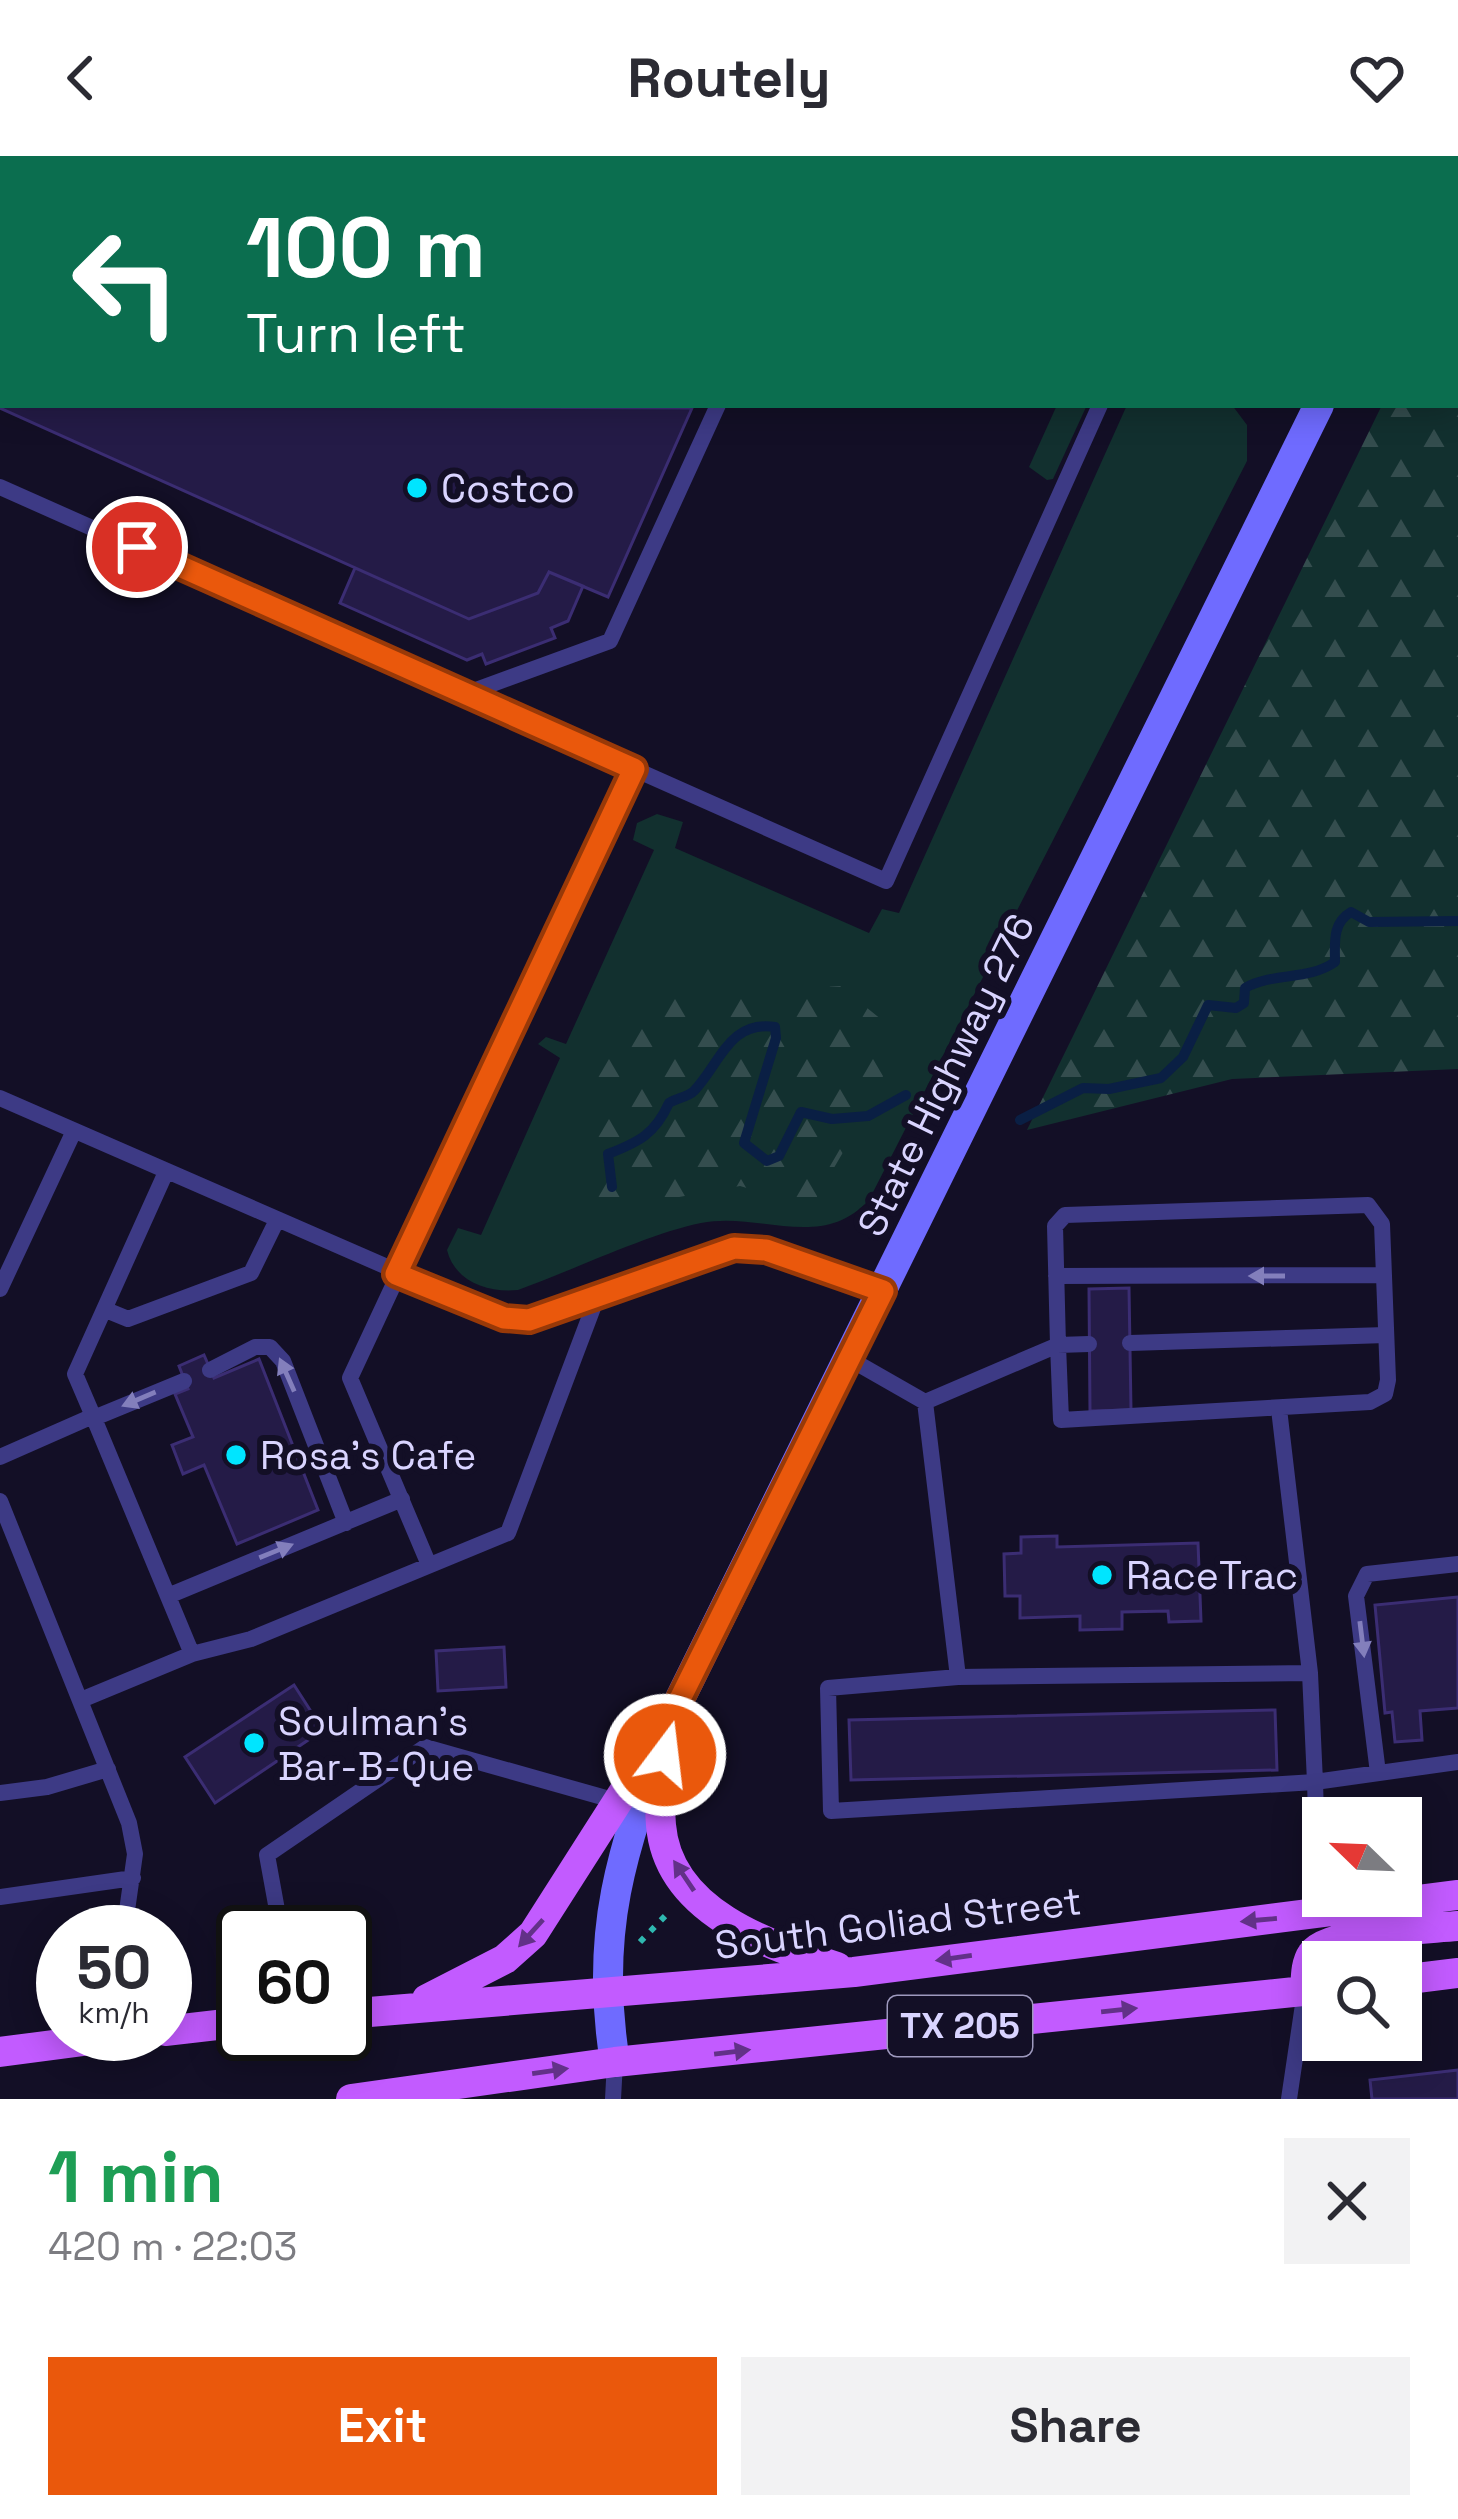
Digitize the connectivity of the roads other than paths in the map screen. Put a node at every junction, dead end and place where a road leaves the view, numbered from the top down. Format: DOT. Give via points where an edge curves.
graph roads {
  1 [pos="717,408"];
  2 [pos="1099,408"];
  3 [pos="1318,408"];
  4 [pos="0,487"];
  5 [pos="465,694"];
  6 [pos="634,769"];
  7 [pos="0,1098"];
  8 [pos="74,1131"];
  9 [pos="166,1172"];
  10 [pos="276,1222"];
  11 [pos="396,1274"];
  12 [pos="1384,1275"];
  13 [pos="1056,1276"];
  14 [pos="0,1289"];
  15 [pos="883,1291"];
  16 [pos="596,1300"];
  17 [pos="106,1310"];
  18 [pos="1386,1335"];
  19 [pos="1130,1343"];
  20 [pos="1089,1345"];
  21 [pos="1058,1346"];
  22 [pos="848,1358"];
  23 [pos="210,1370"];
  24 [pos="184,1381"];
  25 [pos="925,1402"];
  26 [pos="1279,1409"];
  27 [pos="93,1417"];
  28 [pos="0,1457"];
  29 [pos="401,1499"];
  30 [pos="0,1501"];
  31 [pos="346,1523"];
  32 [pos="1458,1564"];
  33 [pos="429,1565"];
  34 [pos="168,1596"];
  35 [pos="192,1654"];
  36 [pos="1310,1673"];
  37 [pos="958,1677"];
  38 [pos="81,1700"];
  39 [pos="669,1721"];
  40 [pos="1458,1762"];
  41 [pos="108,1769"];
  42 [pos="1378,1773"];
  43 [pos="1315,1782"];
  44 [pos="0,1793"];
  45 [pos="1315,1797"];
  46 [pos="626,1804"];
  47 [pos="134,1878"];
  48 [pos="1458,1894"];
  49 [pos="0,1898"];
  50 [pos="1422,1899"];
  51 [pos="129,1905"];
  52 [pos="275,1905"];
  53 [pos="1302,1917"];
  54 [pos="1458,1926"];
  55 [pos="1338,1941"];
  56 [pos="854,1972"];
  57 [pos="1458,1973"];
  58 [pos="1422,1977"];
  59 [pos="1302,1991"];
  60 [pos="604,1993"];
  61 [pos="404,2009"];
  62 [pos="372,2012"];
  63 [pos="1302,2042"];
  64 [pos="36,2047"];
  65 [pos="0,2052"];
  66 [pos="615,2062"];
  67 [pos="351,2099"];
  68 [pos="613,2099"];
  69 [pos="1289,2099"];
  1 -- 5 [label="lane" via="610,641"];
  2 -- 6 [label="lane" via="886,881"];
  3 -- 15 [label="street, State Highway 276"];
  4 -- 5 [label="lane"];
  5 -- 6 [label="lane"];
  6 -- 11 [label="lane"];
  7 -- 8 [label="lane"];
  8 -- 9 [label="lane"];
  8 -- 14 [label="lane"];
  9 -- 10 [label="lane"];
  9 -- 17 [label="lane"];
  10 -- 11 [label="lane"];
  10 -- 17 [label="lane" via="250,1273 128,1319"];
  11 -- 16 [label="lane" via="504,1318 529,1320"];
  11 -- 29 [label="lane" via="350,1378"];
  12 -- 13 [label="lane, one-way"];
  12 -- 13 [label="lane" via="1382,1224 1368,1205 1065,1215 1055,1226"];
  12 -- 18 [label="lane"];
  13 -- 21 [label="lane"];
  15 -- 16 [label="lane" via="766,1250 734,1248"];
  15 -- 22 [label="street, State Highway 276"];
  16 -- 33 [label="lane" via="508,1533"];
  17 -- 27 [label="lane" via="75,1374"];
  18 -- 19 [label="lane"];
  18 -- 26 [label="lane" via="1384,1394"];
  20 -- 21 [label="lane"];
  21 -- 25 [label="lane"];
  21 -- 26 [label="lane" via="1061,1420"];
  22 -- 25 [label="lane"];
  22 -- 39 [label="street, State Highway 276"];
  31 -- 23 [label="lane, one-way" via="283,1361 270,1347 254,1347"];
  24 -- 27 [label="lane, one-way"];
  25 -- 37 [label="lane"];
  26 -- 36 [label="lane"];
  27 -- 28 [label="lane"];
  27 -- 34 [label="lane"];
  29 -- 31 [label="lane"];
  29 -- 33 [label="lane"];
  30 -- 38 [label="lane"];
  34 -- 31 [label="lane, one-way"];
  32 -- 42 [label="lane, one-way" via="1367,1574 1356,1596"];
  33 -- 35 [label="lane" via="251,1640"];
  34 -- 35 [label="lane"];
  35 -- 38 [label="lane"];
  36 -- 37 [label="lane"];
  36 -- 43 [label="lane"];
  37 -- 43 [label="lane" via="828,1688 831,1810"];
  38 -- 41 [label="lane"];
  39 -- 46 [label="main road"];
  56 -- 39 [label="main road, one-way" via="750,1936 716,1915 678,1873 661,1830"];
  40 -- 42 [label="lane"];
  41 -- 44 [label="lane"];
  41 -- 47 [label="lane" via="129,1823"];
  42 -- 43 [label="lane"];
  43 -- 45 [label="lane"];
  46 -- 52 [label="lane" via="425,1747 267,1855"];
  46 -- 60 [label="street"];
  46 -- 61 [label="main road, one-way" via="532,1936 484,1971"];
  47 -- 49 [label="lane"];
  47 -- 51 [label="lane"];
  48 -- 50 [label="main road, South Goliad Street / TX 205"];
  53 -- 56 [label="main road, South Goliad Street / TX 205, one-way"];
  54 -- 55 [label="main road"];
  56 -- 60 [label="main road, South Goliad Street / TX 205"];
  57 -- 58 [label="main road"];
  66 -- 59 [label="main road, TX 205, one-way"];
  60 -- 61 [label="main road, South Goliad Street / TX 205"];
  60 -- 66 [label="street"];
  61 -- 62 [label="main road, South Goliad Street / TX 205"];
  63 -- 69 [label="lane"];
  64 -- 65 [label="main road"];
  67 -- 66 [label="main road, TX 205, one-way"];
  66 -- 68 [label="lane"];
}
